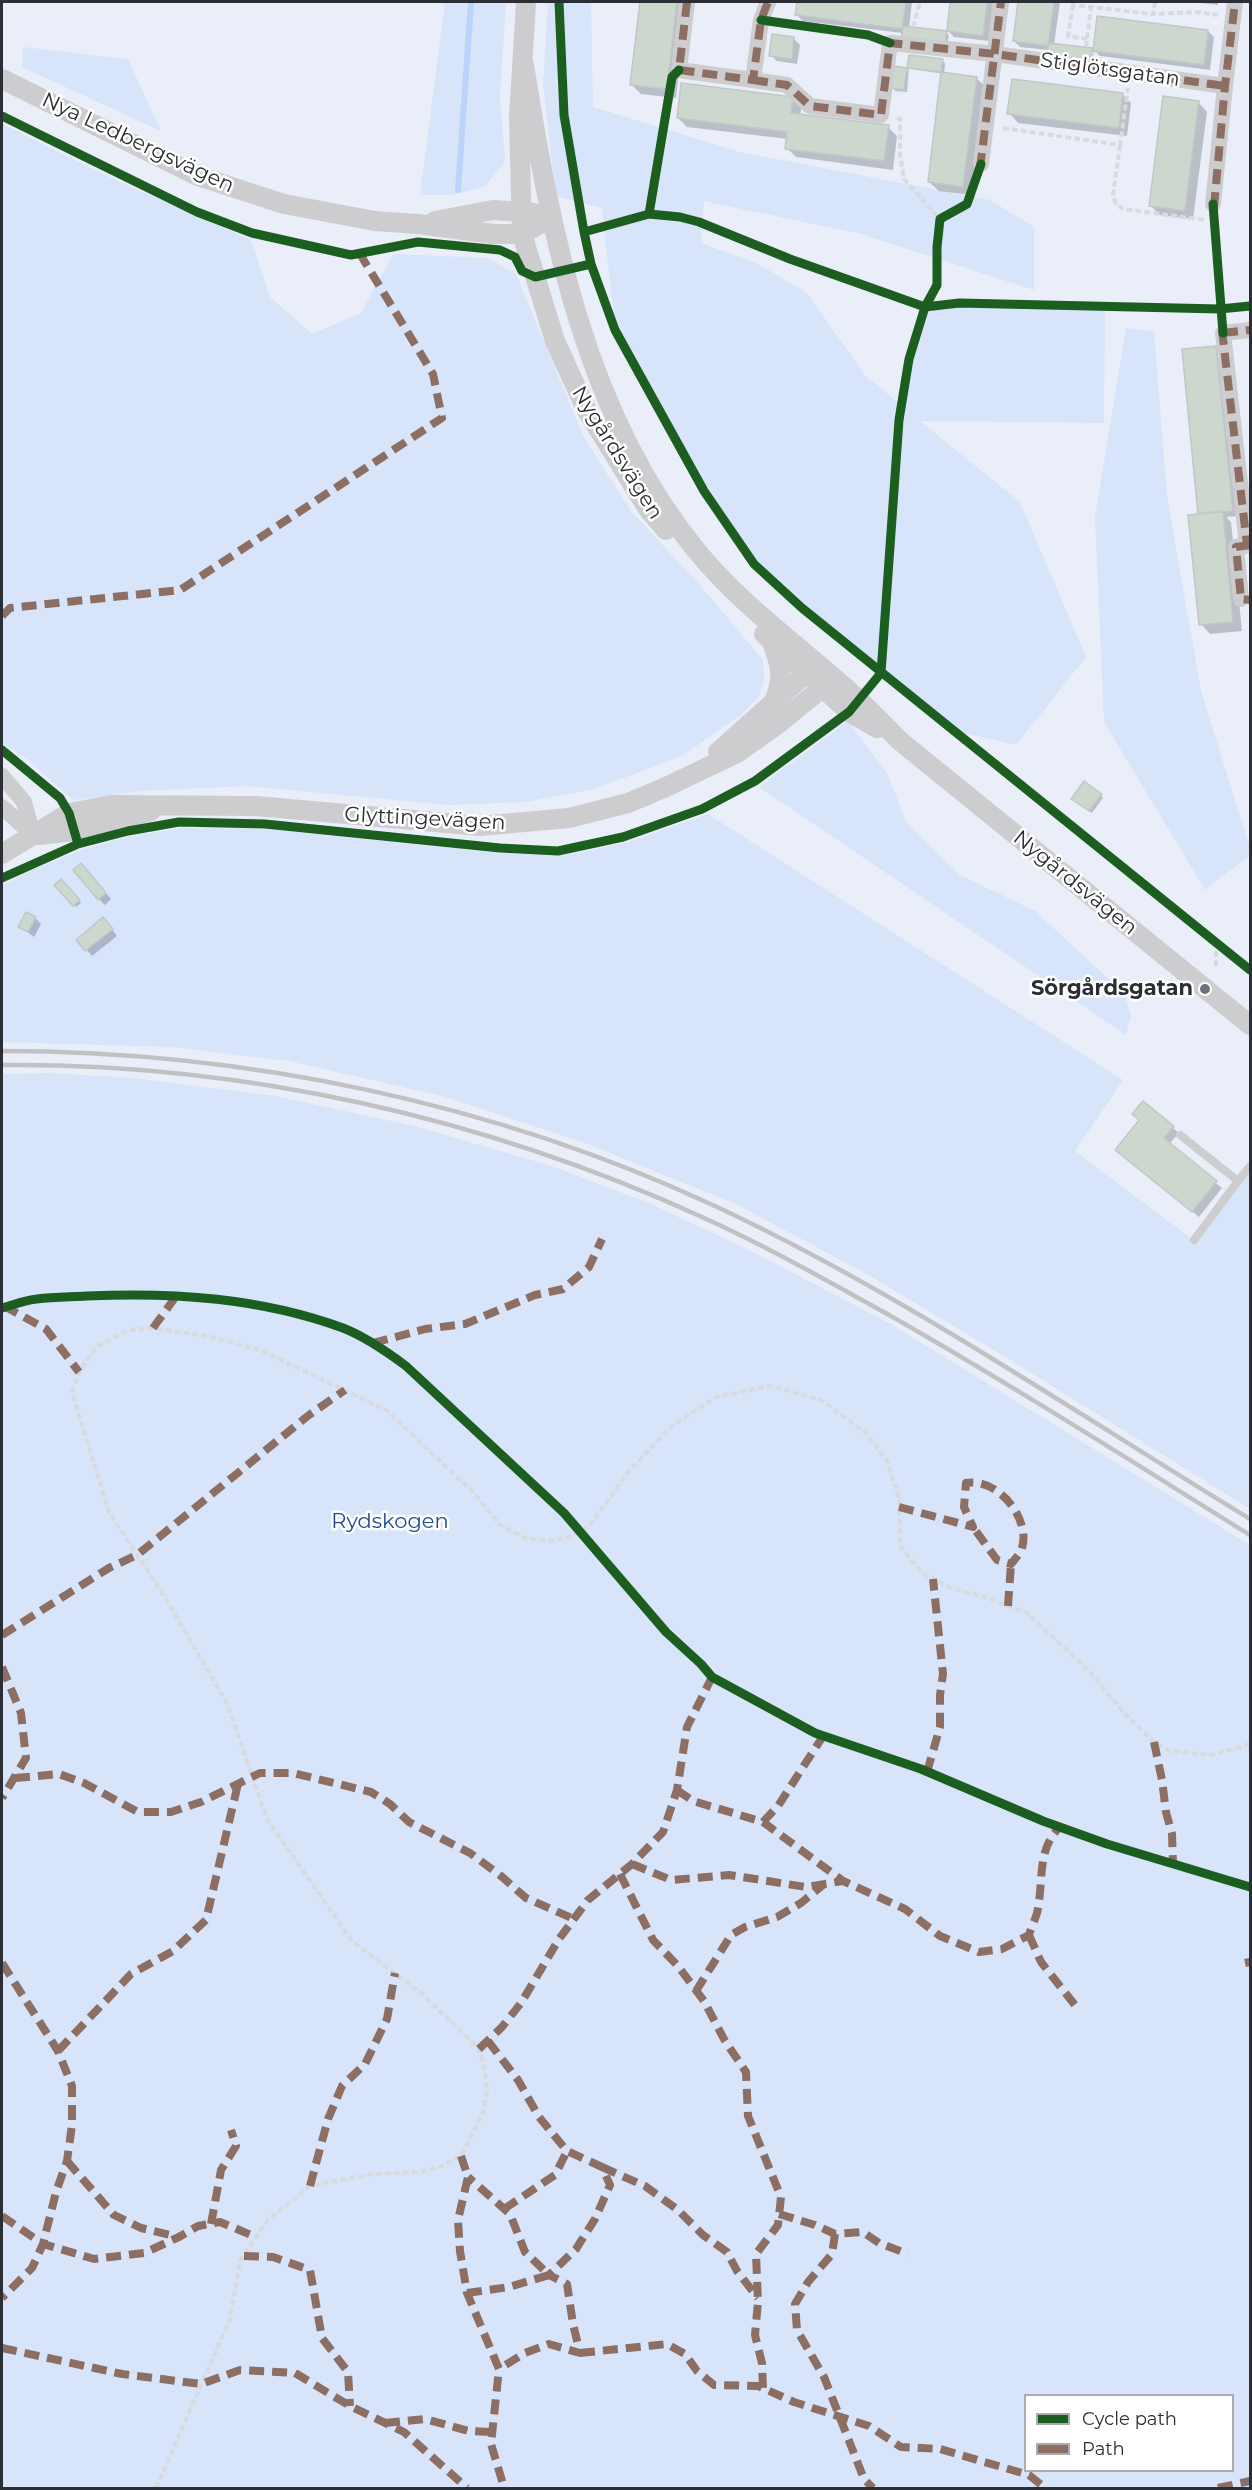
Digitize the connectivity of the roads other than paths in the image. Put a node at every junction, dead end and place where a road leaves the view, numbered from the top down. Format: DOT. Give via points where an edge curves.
graph roads {
  1 [pos="526,2"];
  2 [pos="687,2"];
  3 [pos="768,2"];
  4 [pos="1001,2"];
  5 [pos="1234,9"];
  6 [pos="995,54"];
  7 [pos="524,65"];
  8 [pos="2,79"];
  9 [pos="753,80"];
  10 [pos="1224,86"];
  11 [pos="981,164"];
  12 [pos="1214,204"];
  13 [pos="521,210"];
  14 [pos="552,217"];
  15 [pos="418,224"];
  16 [pos="522,234"];
  17 [pos="1251,330"];
  18 [pos="1249,545"];
  19 [pos="1241,599"];
  20 [pos="772,642"];
  21 [pos="816,677"];
  22 [pos="774,702"];
  23 [pos="2,776"];
  24 [pos="666,787"];
  25 [pos="2,807"];
  26 [pos="33,835"];
  27 [pos="2,854"];
  28 [pos="1251,1025"];
  29 [pos="1180,1135"];
  30 [pos="1251,1166"];
  31 [pos="1238,1180"];
  32 [pos="1194,1240"];
  1 -- 7 [label="street, Nygårdsvägen"];
  2 -- 9 [label="street" via="679,70"];
  3 -- 9 [label="street" via="761,20"];
  4 -- 6 [label="street"];
  5 -- 10 [label="street"];
  6 -- 9 [label="street, Stiglötsgatan" via="890,43 881,115 810,106 787,85"];
  6 -- 10 [label="street, Stiglötsgatan"];
  6 -- 11 [label="street"];
  7 -- 13 [label="street, Nygårdsvägen" via="519,117"];
  7 -- 14 [label="street, Nygårdsvägen"];
  8 -- 15 [label="street, Nya Ledbergsvägen" via="198,176 237,191 329,214"];
  10 -- 12 [label="street"];
  13 -- 14 [label="street, Nya Ledbergsvägen"];
  13 -- 15 [label="street, Nya Ledbergsvägen" via="493,210"];
  13 -- 16 [label="street, Nygårdsvägen"];
  14 -- 16 [label="street, Nya Ledbergsvägen"];
  14 -- 21 [label="street, Nygårdsvägen" via="586,345 614,418 660,502 696,551"];
  15 -- 16 [label="street, Nya Ledbergsvägen"];
  16 -- 20 [label="street, Nygårdsvägen" via="555,341 586,409 648,509 691,562"];
  17 -- 18 [label="street" via="1223,333"];
  18 -- 19 [label="street" via="1236,547"];
  20 -- 21 [label="street, Nygårdsvägen"];
  20 -- 22 [label="street" via="782,671"];
  21 -- 22 [label="street, Glyttingevägen"];
  21 -- 24 [label="street, Glyttingevägen" via="778,724 737,753"];
  21 -- 28 [label="street, Nygårdsvägen" via="859,700 900,741"];
  22 -- 24 [label="street, Glyttingevägen" via="728,745"];
  23 -- 26 [label="street" via="24,802"];
  24 -- 26 [label="street, Glyttingevägen" via="628,803 533,823 480,826 256,806 178,804 74,831"];
  25 -- 26 [label="street"];
  26 -- 27 [label="street, Glyttingevägen"];
  29 -- 31 [label="lane"];
  30 -- 31 [label="lane"];
  31 -- 32 [label="lane"];
}
